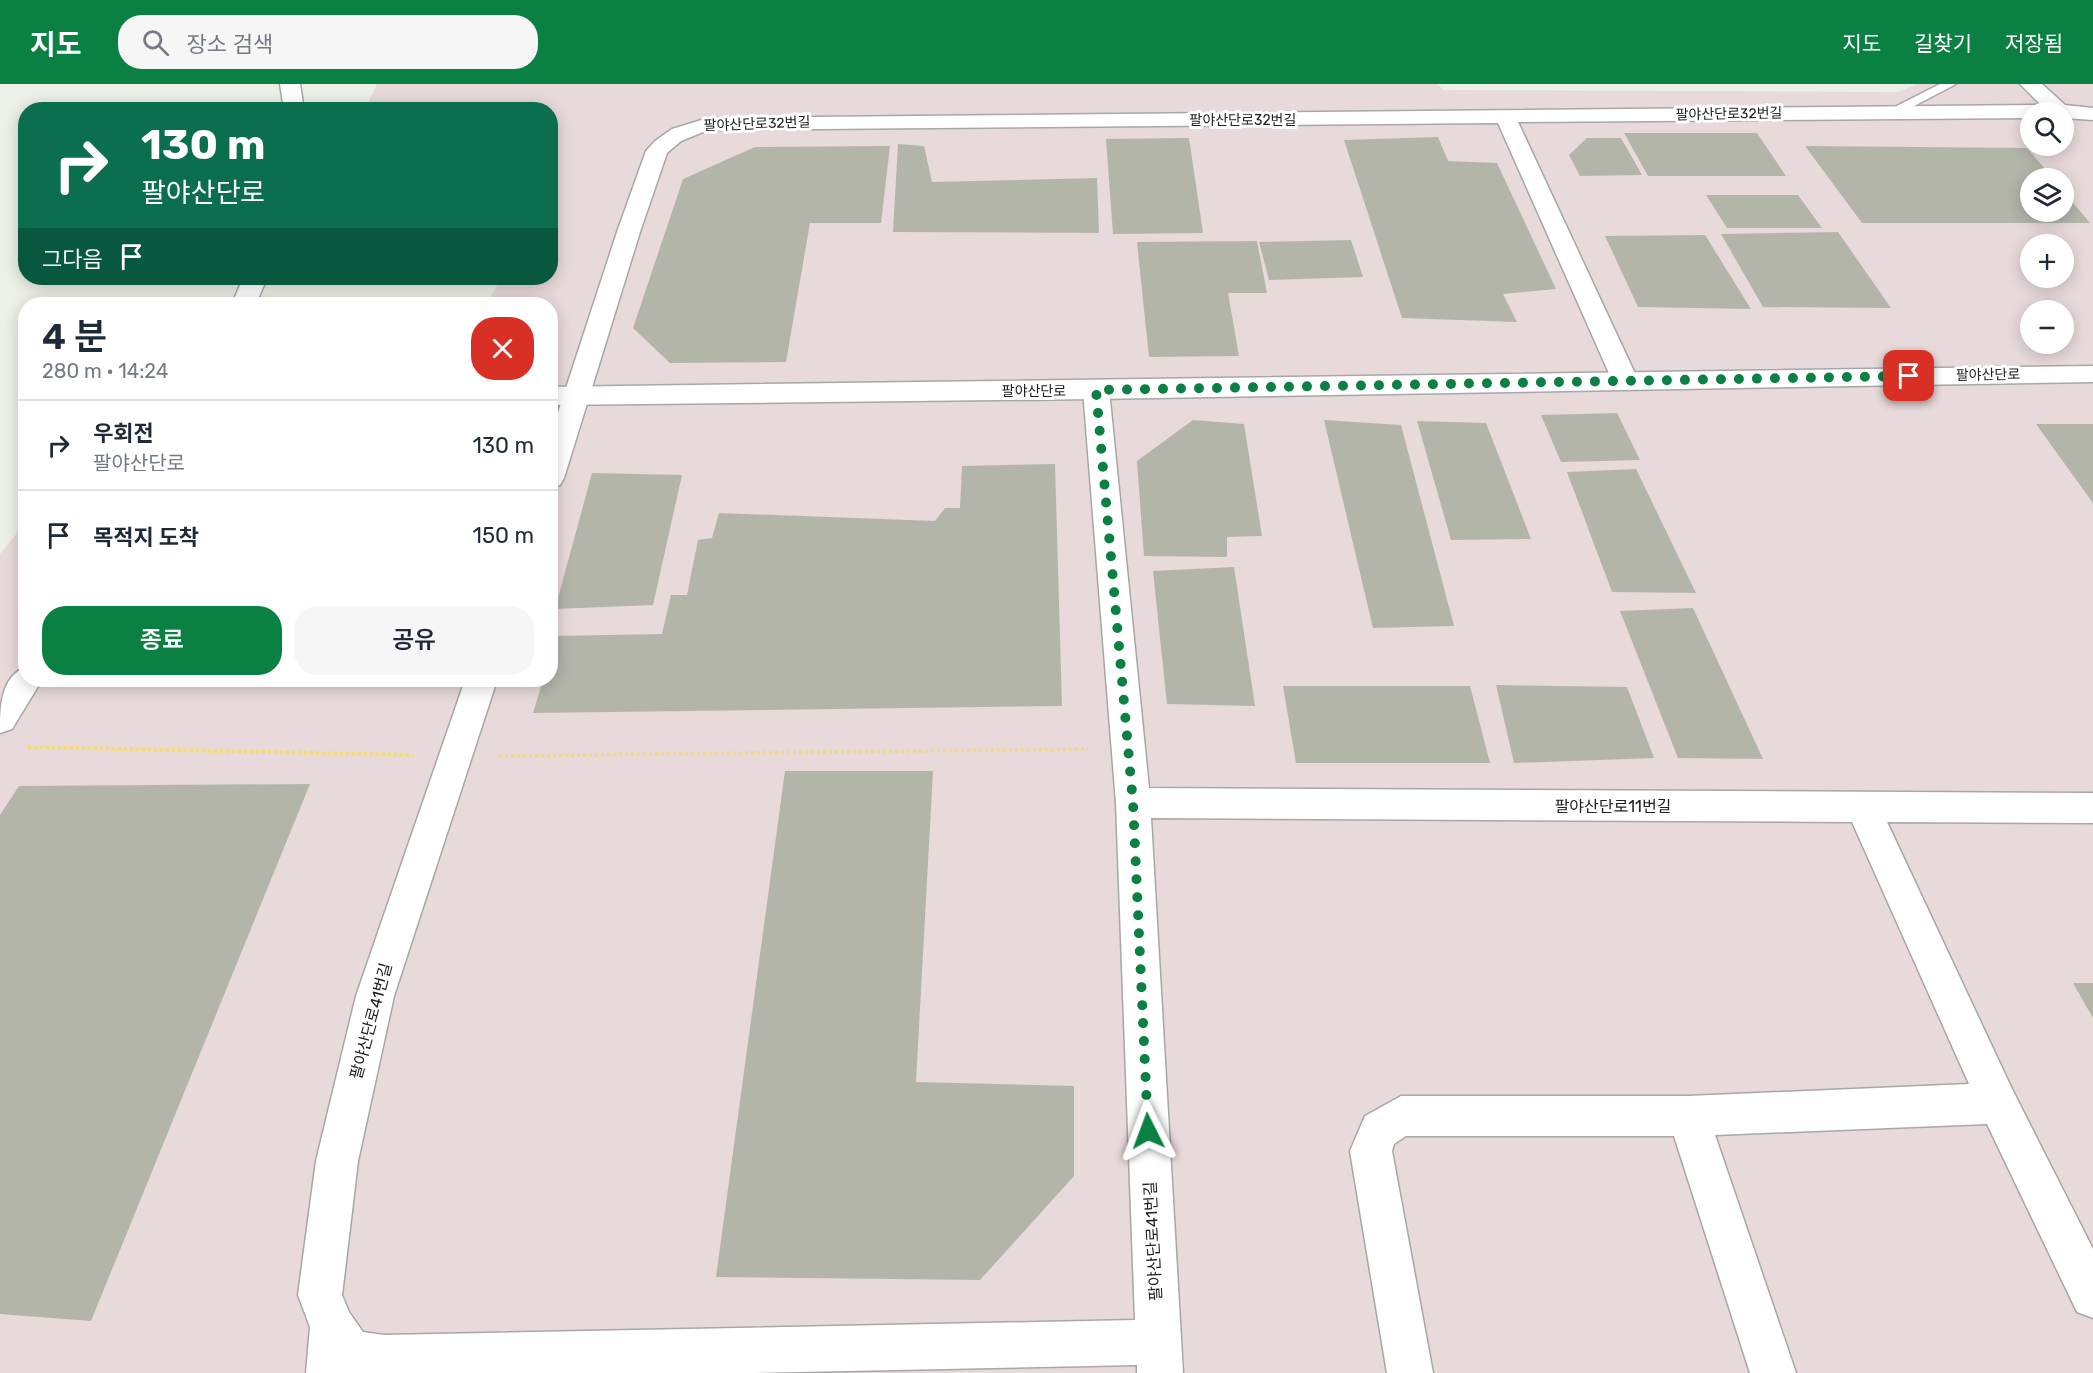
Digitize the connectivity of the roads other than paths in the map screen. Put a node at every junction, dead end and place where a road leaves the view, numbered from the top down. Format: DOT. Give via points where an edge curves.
graph roads {
  1 [pos="290,84"];
  2 [pos="1950,84"];
  3 [pos="2030,84"];
  4 [pos="293,102"];
  5 [pos="2049,102"];
  6 [pos="2020,111"];
  7 [pos="1892,112"];
  8 [pos="2074,112"];
  9 [pos="2093,114"];
  10 [pos="1505,116"];
  11 [pos="2093,374"];
  12 [pos="1625,380"];
  13 [pos="1096,390"];
  14 [pos="580,394"];
  15 [pos="558,395"];
  16 [pos="558,456"];
  17 [pos="21,687"];
  18 [pos="479,687"];
  19 [pos="0,720"];
  20 [pos="1133,803"];
  21 [pos="1863,808"];
  22 [pos="2093,808"];
  23 [pos="1998,1103"];
  24 [pos="1688,1116"];
  25 [pos="2093,1296"];
  26 [pos="333,1328"];
  27 [pos="1159,1357"];
  28 [pos="329,1373"];
  29 [pos="1410,1373"];
  30 [pos="1773,1373"];
  1 -- 4 [label="street"];
  2 -- 7 [label="lane"];
  3 -- 5 [label="street"];
  6 -- 7 [label="street, 팔야산단로32번길"];
  7 -- 10 [label="street, 팔야산단로32번길"];
  8 -- 9 [label="street, 팔야산단로32번길"];
  10 -- 12 [label="street"];
  10 -- 14 [label="street, 팔야산단로32번길" via="755,122 688,129 668,139 657,151 606,297"];
  11 -- 12 [label="street, 팔야산단로"];
  12 -- 13 [label="street, 팔야산단로"];
  13 -- 14 [label="street, 팔야산단로"];
  13 -- 20 [label="street, 팔야산단로41번길"];
  14 -- 15 [label="street, 팔야산단로"];
  14 -- 16 [label="street"];
  17 -- 19 [label="street"];
  18 -- 26 [label="street, 팔야산단로41번길" via="375,996 337,1161 320,1295"];
  20 -- 21 [label="street, 팔야산단로11번길"];
  20 -- 27 [label="street, 팔야산단로41번길"];
  21 -- 22 [label="street, 팔야산단로11번길"];
  21 -- 23 [label="street"];
  23 -- 24 [label="street"];
  23 -- 25 [label="street"];
  24 -- 29 [label="street" via="1401,1116 1379,1130 1371,1151"];
  24 -- 30 [label="street"];
  26 -- 27 [label="street" via="351,1352 384,1358"];
  26 -- 28 [label="street, 팔야산단로41번길"];
}
